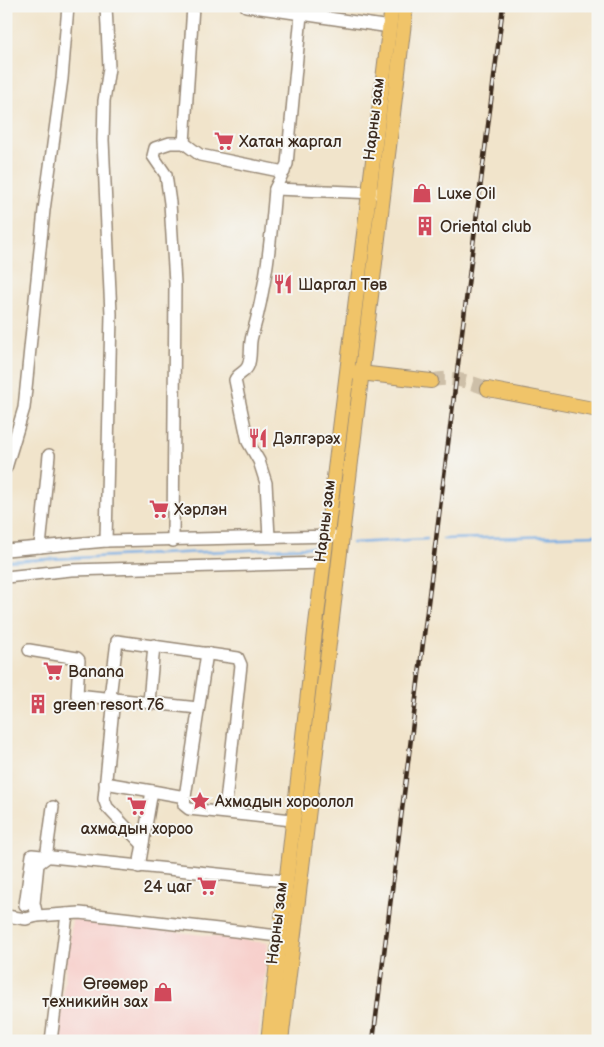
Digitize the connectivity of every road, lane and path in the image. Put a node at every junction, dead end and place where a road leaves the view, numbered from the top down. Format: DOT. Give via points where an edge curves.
graph roads {
  1 [pos="68,6"];
  2 [pos="106,6"];
  3 [pos="193,6"];
  4 [pos="246,6"];
  5 [pos="392,6"];
  6 [pos="406,6"];
  7 [pos="301,15"];
  8 [pos="390,27"];
  9 [pos="184,144"];
  10 [pos="284,172"];
  11 [pos="275,189"];
  12 [pos="376,193"];
  13 [pos="354,372"];
  14 [pos="431,381"];
  15 [pos="488,389"];
  16 [pos="598,410"];
  17 [pos="48,455"];
  18 [pos="6,468"];
  19 [pos="334,536"];
  20 [pos="269,537"];
  21 [pos="106,541"];
  22 [pos="174,541"];
  23 [pos="40,547"];
  24 [pos="6,550"];
  25 [pos="324,563"];
  26 [pos="6,578"];
  27 [pos="154,645"];
  28 [pos="29,650"];
  29 [pos="207,653"];
  30 [pos="112,698"];
  31 [pos="148,702"];
  32 [pos="198,708"];
  33 [pos="105,783"];
  34 [pos="152,791"];
  35 [pos="184,797"];
  36 [pos="53,807"];
  37 [pos="225,811"];
  38 [pos="292,820"];
  39 [pos="141,843"];
  40 [pos="46,858"];
  41 [pos="139,867"];
  42 [pos="285,881"];
  43 [pos="26,905"];
  44 [pos="67,914"];
  45 [pos="6,916"];
  46 [pos="37,916"];
  47 [pos="278,936"];
  48 [pos="52,1041"];
  49 [pos="268,1041"];
  50 [pos="281,1041"];
  1 -- 18 [label="street" via="24,408"];
  2 -- 21 [label="street" via="109,68 103,140 111,314"];
  3 -- 9 [label="street"];
  4 -- 7 [label="street"];
  5 -- 8 [label="main road, Нарны зам"];
  6 -- 12 [label="main road, Нарны зам"];
  7 -- 8 [label="street"];
  7 -- 10 [label="street"];
  8 -- 12 [label="main road, Нарны зам"];
  9 -- 10 [label="street" via="200,154"];
  9 -- 22 [label="street" via="160,145 155,148 153,156 166,175 175,284"];
  10 -- 11 [label="street"];
  11 -- 12 [label="street"];
  11 -- 20 [label="street" via="259,317 251,338 247,369 235,380 248,442 266,483"];
  12 -- 13 [label="main road, Нарны зам"];
  13 -- 14 [label="main road"];
  13 -- 19 [label="main road, Нарны зам"];
  15 -- 16 [label="main road"];
  17 -- 23 [label="street"];
  19 -- 20 [label="street"];
  19 -- 25 [label="main road, Нарны зам"];
  19 -- 50 [label="main road, Нарны зам"];
  20 -- 22 [label="street"];
  21 -- 22 [label="street"];
  21 -- 23 [label="street"];
  23 -- 24 [label="street"];
  25 -- 26 [label="street" via="72,570"];
  25 -- 38 [label="main road, Нарны зам"];
  27 -- 29 [label="street"];
  27 -- 30 [label="street" via="118,641"];
  27 -- 31 [label="street"];
  28 -- 30 [label="street" via="77,658 77,695"];
  29 -- 32 [label="street"];
  29 -- 37 [label="street" via="238,658 241,665"];
  30 -- 31 [label="street"];
  30 -- 33 [label="street"];
  31 -- 32 [label="street"];
  32 -- 35 [label="street"];
  33 -- 34 [label="street"];
  33 -- 39 [label="street" via="107,808"];
  34 -- 35 [label="street"];
  34 -- 39 [label="street"];
  35 -- 37 [label="street" via="184,805 188,808"];
  36 -- 40 [label="street"];
  37 -- 38 [label="street"];
  38 -- 42 [label="main road, Нарны зам"];
  39 -- 41 [label="street"];
  40 -- 41 [label="street"];
  40 -- 43 [label="street" via="32,856"];
  40 -- 46 [label="street" via="38,864 34,903"];
  41 -- 42 [label="street"];
  42 -- 47 [label="main road, Нарны зам"];
  44 -- 46 [label="street"];
  44 -- 47 [label="street"];
  44 -- 48 [label="street"];
  45 -- 46 [label="street" via="26,919"];
  47 -- 49 [label="main road, Нарны зам"];
}
